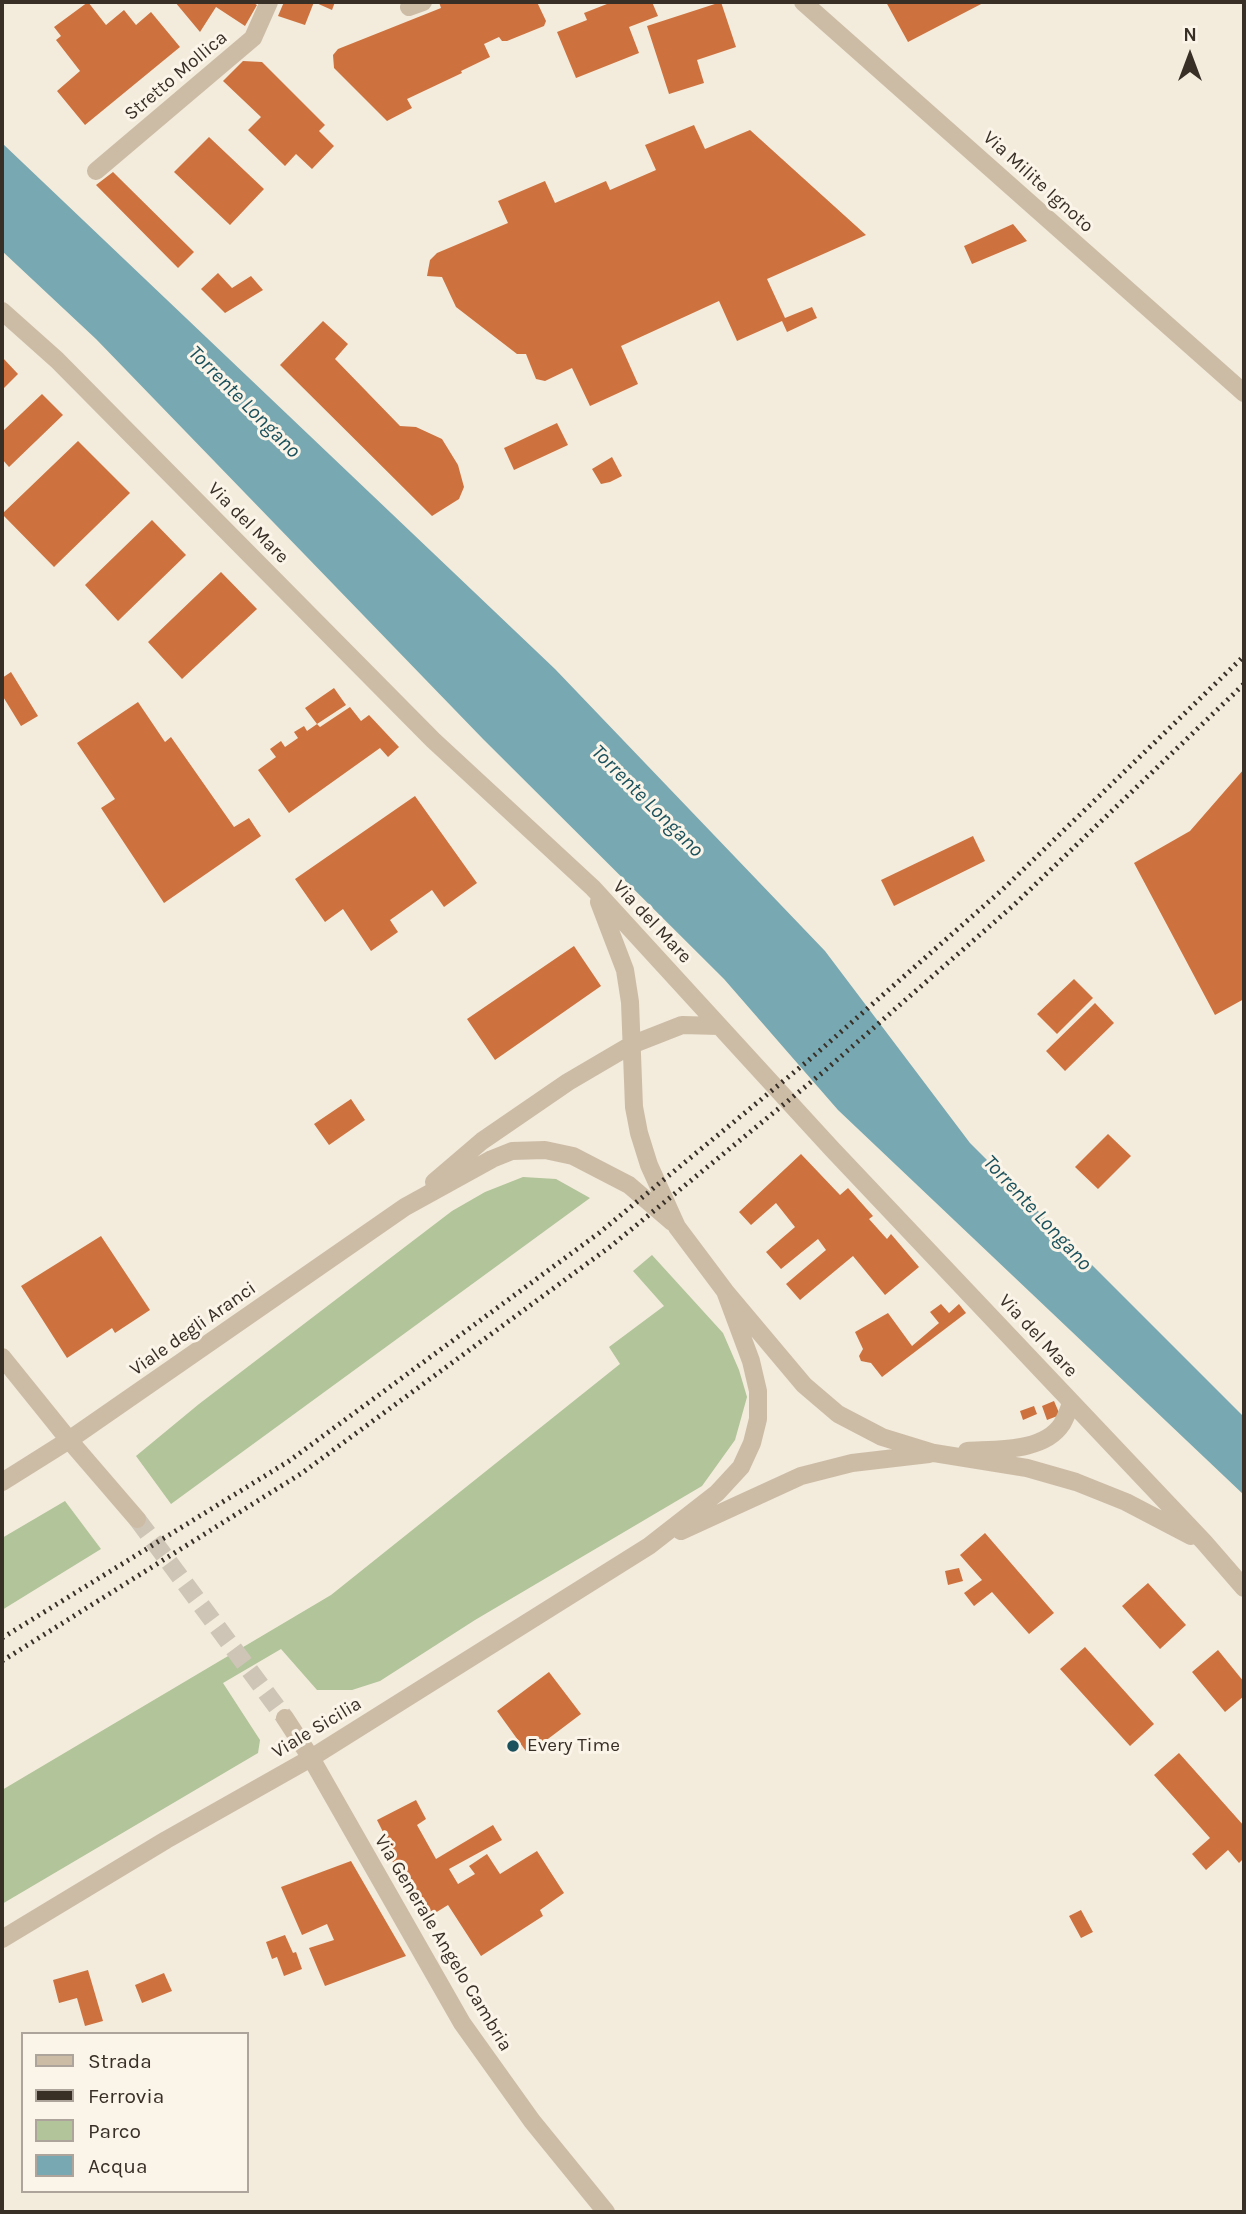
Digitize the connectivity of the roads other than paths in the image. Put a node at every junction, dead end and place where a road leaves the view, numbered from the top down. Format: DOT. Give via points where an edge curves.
graph roads {
  1 [pos="269,2"];
  2 [pos="803,2"];
  3 [pos="96,171"];
  4 [pos="2,310"];
  5 [pos="1244,393"];
  6 [pos="593,888"];
  7 [pos="719,1026"];
  8 [pos="631,1045"];
  9 [pos="405,1207"];
  10 [pos="677,1227"];
  11 [pos="725,1291"];
  12 [pos="2,1356"];
  13 [pos="1072,1402"];
  14 [pos="69,1440"];
  15 [pos="934,1453"];
  16 [pos="2,1482"];
  17 [pos="137,1519"];
  18 [pos="1204,1542"];
  19 [pos="649,1546"];
  20 [pos="1244,1588"];
  21 [pos="285,1718"];
  22 [pos="311,1758"];
  23 [pos="2,1939"];
  24 [pos="606,2212"];
  1 -- 3 [label="street, Stretto Mollica" via="253,38"];
  2 -- 5 [label="street, Via Milite Ignoto"];
  4 -- 6 [label="street, Via del Mare" via="433,740"];
  6 -- 7 [label="street, Via del Mare"];
  6 -- 8 [label="street" via="625,970"];
  7 -- 8 [label="street" via="682,1025"];
  7 -- 13 [label="street, Via del Mare"];
  8 -- 9 [label="street" via="482,1141"];
  8 -- 10 [label="street" via="639,1133"];
  9 -- 10 [label="street" via="492,1159 512,1151 545,1150 573,1156 629,1185"];
  9 -- 14 [label="street, Viale degli Aranci"];
  10 -- 11 [label="street"];
  11 -- 15 [label="street" via="804,1385 838,1414 883,1437"];
  11 -- 19 [label="street" via="758,1391 752,1443 741,1466 718,1493"];
  12 -- 14 [label="street"];
  13 -- 15 [label="street" via="1053,1435 1035,1444"];
  13 -- 18 [label="street, Via del Mare"];
  14 -- 16 [label="street, Viale degli Aranci"];
  14 -- 17 [label="street"];
  15 -- 18 [label="street" via="1027,1468 1076,1482"];
  15 -- 19 [label="street" via="852,1463 801,1476"];
  18 -- 20 [label="street, Via del Mare"];
  19 -- 22 [label="street, Viale Sicilia"];
  21 -- 22 [label="street, Via Generale Angelo Cambria"];
  22 -- 23 [label="street, Viale Sicilia"];
  22 -- 24 [label="street, Via Generale Angelo Cambria" via="462,2023 532,2121"];
}
